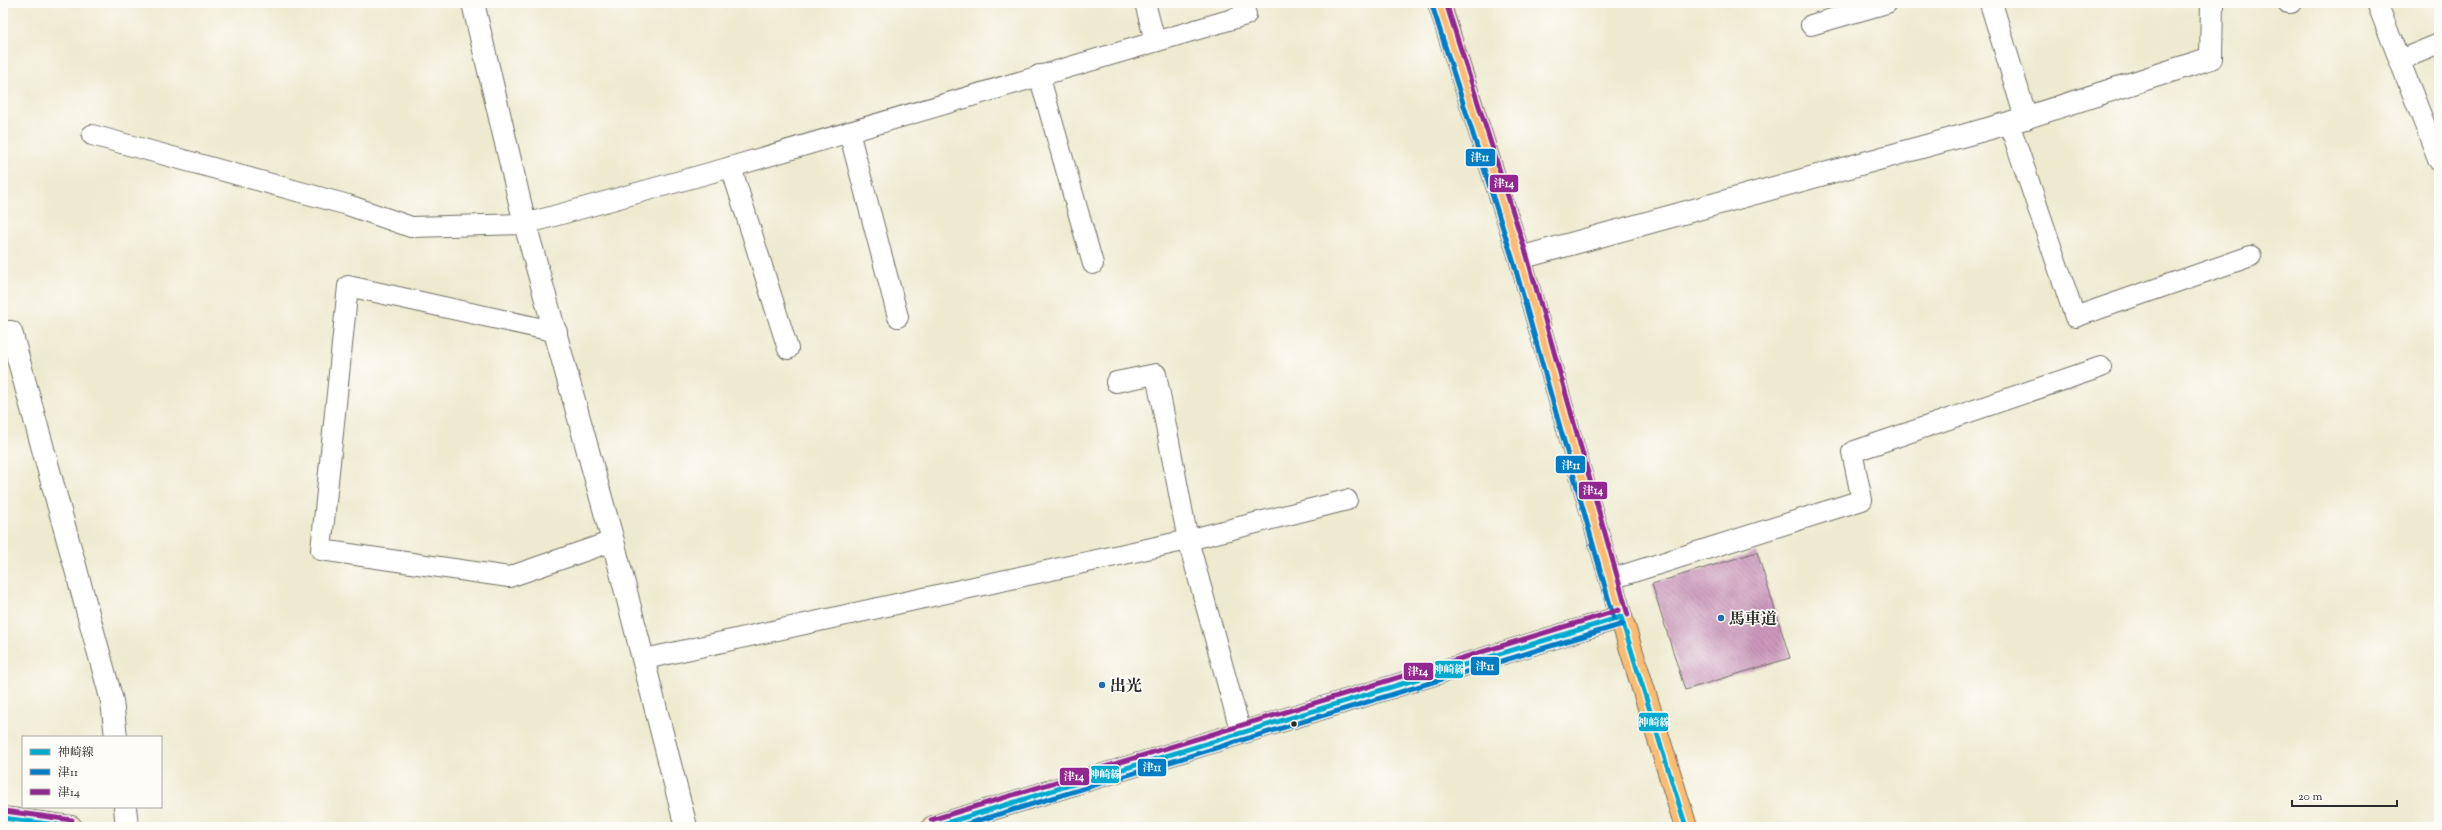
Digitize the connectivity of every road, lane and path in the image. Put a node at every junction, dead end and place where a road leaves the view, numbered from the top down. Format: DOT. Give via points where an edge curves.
graph roads {
  1 [pos="473,3"];
  2 [pos="1145,3"];
  3 [pos="1243,3"];
  4 [pos="1438,3"];
  5 [pos="1887,3"];
  6 [pos="1991,3"];
  7 [pos="2212,3"];
  8 [pos="2288,3"];
  9 [pos="2291,3"];
  10 [pos="2377,3"];
  11 [pos="1811,25"];
  12 [pos="1155,41"];
  13 [pos="2439,44"];
  14 [pos="2400,60"];
  15 [pos="1039,75"];
  16 [pos="2018,120"];
  17 [pos="849,132"];
  18 [pos="92,135"];
  19 [pos="2439,161"];
  20 [pos="731,167"];
  21 [pos="525,224"];
  22 [pos="2251,256"];
  23 [pos="1520,258"];
  24 [pos="1093,264"];
  25 [pos="898,317"];
  26 [pos="3,332"];
  27 [pos="557,332"];
  28 [pos="788,349"];
  29 [pos="2101,367"];
  30 [pos="1116,382"];
  31 [pos="1347,500"];
  32 [pos="1188,540"];
  33 [pos="613,541"];
  34 [pos="1611,580"];
  35 [pos="1621,617"];
  36 [pos="645,660"];
  37 [pos="1241,733"];
  38 [pos="116,736"];
  39 [pos="125,808"];
  40 [pos="3,818"];
  41 [pos="72,827"];
  42 [pos="127,827"];
  43 [pos="686,827"];
  44 [pos="933,827"];
  45 [pos="1686,827"];
  1 -- 21 [label="street"];
  2 -- 12 [label="lane"];
  3 -- 12 [label="lane" via="1246,15"];
  4 -- 23 [label="highway"];
  5 -- 11 [label="lane"];
  6 -- 16 [label="street"];
  7 -- 16 [label="street" via="2211,58"];
  8 -- 9 [label="lane"];
  10 -- 14 [label="lane"];
  12 -- 15 [label="lane"];
  13 -- 14 [label="lane"];
  14 -- 19 [label="lane"];
  15 -- 17 [label="lane"];
  15 -- 24 [label="lane"];
  16 -- 22 [label="lane" via="2076,316"];
  16 -- 23 [label="street"];
  17 -- 20 [label="lane"];
  17 -- 25 [label="lane"];
  18 -- 21 [label="lane" via="348,205 411,227"];
  20 -- 21 [label="lane"];
  20 -- 28 [label="lane"];
  21 -- 27 [label="street"];
  23 -- 34 [label="highway"];
  26 -- 38 [label="street" via="11,332 112,701"];
  27 -- 33 [label="street"];
  27 -- 33 [label="lane" via="348,286 321,550 508,578"];
  29 -- 34 [label="lane" via="1852,452 1862,500"];
  30 -- 32 [label="lane" via="1156,374"];
  31 -- 32 [label="lane"];
  32 -- 36 [label="lane"];
  32 -- 37 [label="lane"];
  33 -- 36 [label="street"];
  34 -- 35 [label="highway"];
  35 -- 37 [label="main road"];
  35 -- 45 [label="highway"];
  36 -- 43 [label="street"];
  37 -- 44 [label="main road"];
  39 -- 42 [label="street"];
  40 -- 41 [label="main road"];
}
